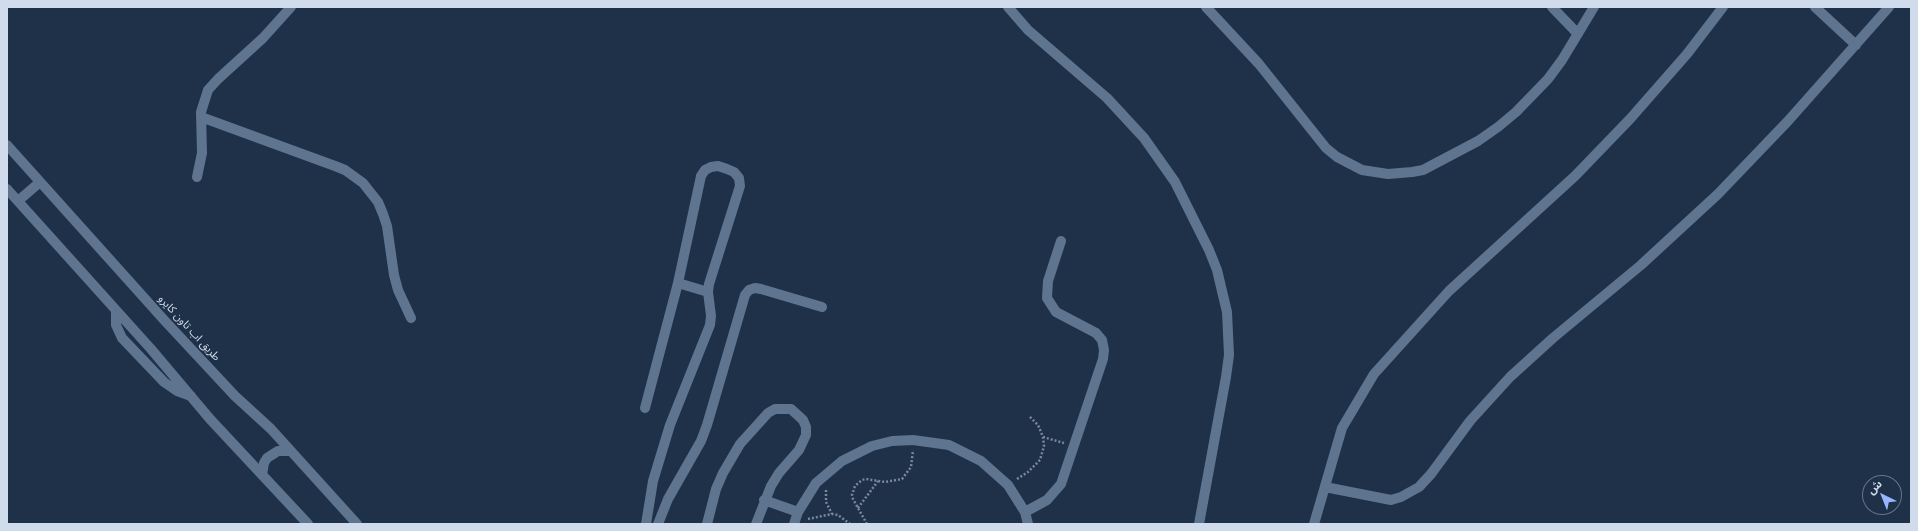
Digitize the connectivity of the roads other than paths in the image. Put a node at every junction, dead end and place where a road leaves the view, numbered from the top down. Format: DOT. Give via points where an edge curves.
graph roads {
  1 [pos="291,7"];
  2 [pos="1008,7"];
  3 [pos="1206,7"];
  4 [pos="1552,7"];
  5 [pos="1594,7"];
  6 [pos="1723,7"];
  7 [pos="1815,7"];
  8 [pos="1890,7"];
  9 [pos="1578,34"];
  10 [pos="1856,45"];
  11 [pos="201,117"];
  12 [pos="7,145"];
  13 [pos="197,177"];
  14 [pos="40,182"];
  15 [pos="7,189"];
  16 [pos="18,201"];
  17 [pos="1061,241"];
  18 [pos="678,283"];
  19 [pos="708,292"];
  20 [pos="822,307"];
  21 [pos="116,311"];
  22 [pos="411,318"];
  23 [pos="192,396"];
  24 [pos="645,408"];
  25 [pos="291,451"];
  26 [pos="262,475"];
  27 [pos="1325,487"];
  28 [pos="764,500"];
  29 [pos="798,512"];
  30 [pos="1024,512"];
  31 [pos="308,524"];
  32 [pos="357,524"];
  33 [pos="646,524"];
  34 [pos="658,524"];
  35 [pos="707,524"];
  36 [pos="756,524"];
  37 [pos="794,524"];
  38 [pos="1028,524"];
  39 [pos="1199,524"];
  40 [pos="1314,524"];
  1 -- 11 [label="street" via="263,38 213,84 205,97"];
  2 -- 39 [label="street" via="1028,30 1107,98 1144,138 1175,182 1217,270 1227,312 1228,355"];
  3 -- 9 [label="street" via="1259,64 1326,148 1362,170 1388,174 1423,170 1498,127 1548,79"];
  4 -- 9 [label="street"];
  5 -- 9 [label="street"];
  6 -- 27 [label="street" via="1657,89 1608,142 1448,291 1388,356 1362,392 1342,428"];
  7 -- 10 [label="street"];
  8 -- 10 [label="street"];
  10 -- 27 [label="street" via="1718,194 1641,265 1510,377 1470,421 1419,487 1390,500"];
  11 -- 13 [label="street" via="202,153"];
  11 -- 22 [label="street" via="335,166 363,183 384,214 388,226 394,275"];
  12 -- 14 [label="street, طريق اب تاون كايرو"];
  14 -- 16 [label="street"];
  14 -- 25 [label="street, طريق اب تاون كايرو" via="165,321"];
  15 -- 16 [label="street"];
  16 -- 21 [label="street"];
  17 -- 30 [label="street" via="1048,281 1047,298 1056,312 1096,333 1102,340 1104,350 1075,446 1060,484 1047,500"];
  18 -- 19 [label="street"];
  18 -- 19 [label="street" via="701,176 705,170 718,166 734,172 739,178 740,186"];
  18 -- 24 [label="street"];
  19 -- 33 [label="street" via="710,325 667,432 653,481"];
  20 -- 34 [label="street" via="755,288 745,295 701,442 668,499"];
  21 -- 23 [label="street"];
  21 -- 23 [label="street" via="116,325 122,338 164,382 177,391"];
  23 -- 26 [label="street"];
  25 -- 26 [label="street" via="284,450 272,454 264,463"];
  25 -- 32 [label="street, طريق اب تاون كايرو"];
  26 -- 31 [label="street"];
  27 -- 40 [label="street"];
  28 -- 29 [label="street"];
  28 -- 35 [label="street" via="779,473 799,450 806,435 803,420 791,409 775,409 768,413 740,444 716,489"];
  28 -- 36 [label="street"];
  29 -- 30 [label="street" via="816,483 842,461 872,446 892,441 913,440 949,446 981,461 1008,485"];
  29 -- 37 [label="street"];
  30 -- 38 [label="street"];
}
